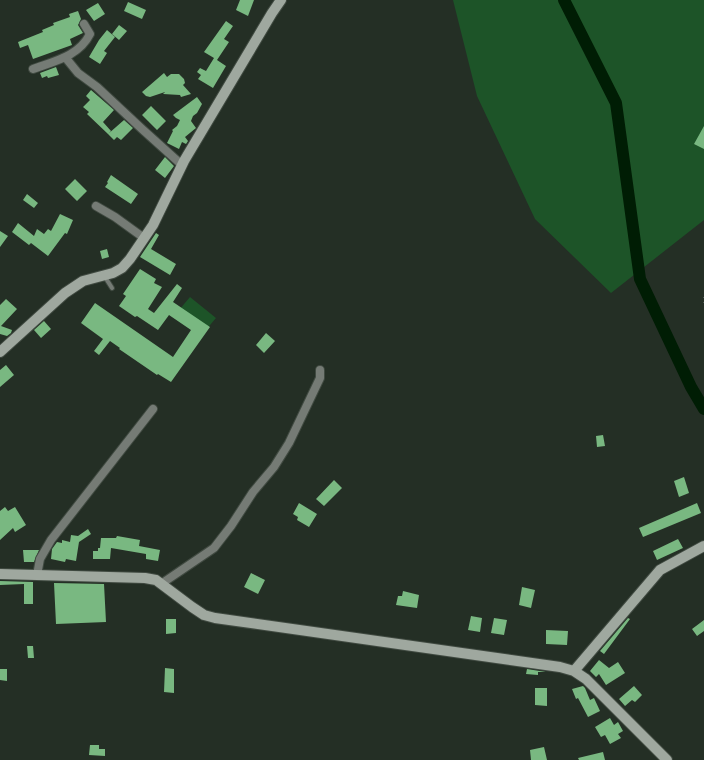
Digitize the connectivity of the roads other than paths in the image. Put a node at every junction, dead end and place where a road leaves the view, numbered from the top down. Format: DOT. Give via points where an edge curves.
graph roads {
  1 [pos="281,0"];
  2 [pos="84,24"];
  3 [pos="65,57"];
  4 [pos="33,69"];
  5 [pos="182,166"];
  6 [pos="96,206"];
  7 [pos="144,238"];
  8 [pos="104,275"];
  9 [pos="112,288"];
  10 [pos="0,352"];
  11 [pos="320,370"];
  12 [pos="153,409"];
  13 [pos="704,546"];
  14 [pos="0,574"];
  15 [pos="37,575"];
  16 [pos="161,584"];
  17 [pos="574,671"];
  18 [pos="667,760"];
  1 -- 5 [label="street"];
  2 -- 3 [label="street" via="90,36 78,50"];
  3 -- 4 [label="street"];
  3 -- 5 [label="street" via="78,74 97,87"];
  5 -- 7 [label="street"];
  6 -- 7 [label="street"];
  7 -- 8 [label="street" via="122,268"];
  8 -- 9 [label="lane"];
  8 -- 10 [label="street" via="83,281 65,293"];
  11 -- 16 [label="street" via="320,378 289,443 231,526 214,548"];
  12 -- 15 [label="street" via="51,540 40,558"];
  13 -- 17 [label="street" via="660,570"];
  14 -- 15 [label="street"];
  15 -- 16 [label="street" via="145,578"];
  16 -- 17 [label="street" via="192,608 215,618"];
  17 -- 18 [label="street" via="586,679"];
}
